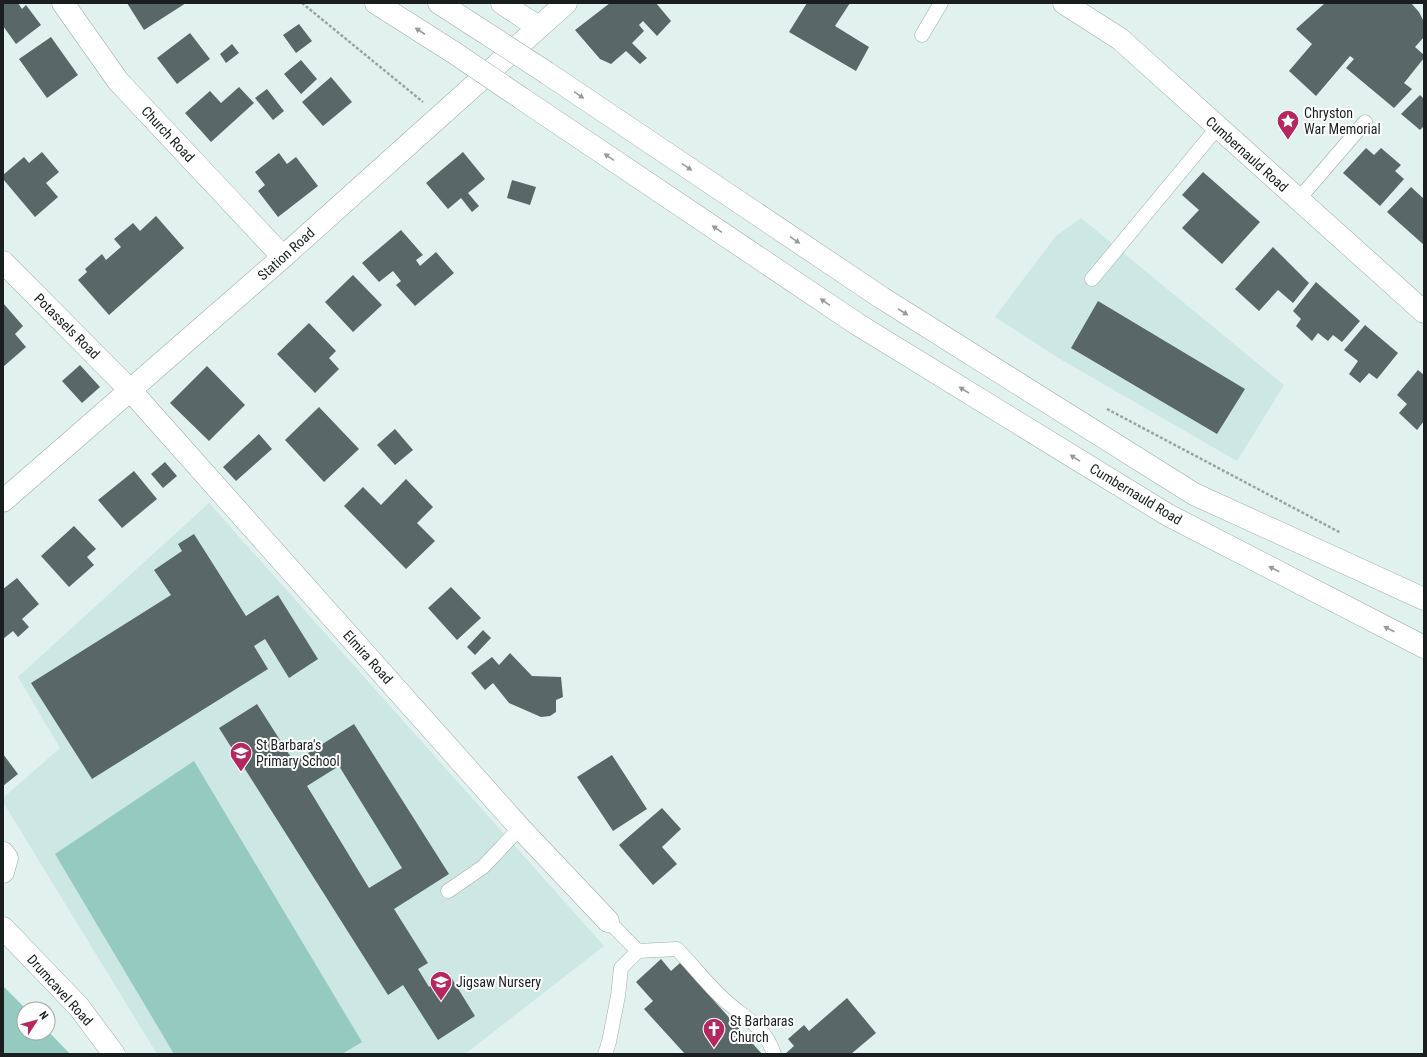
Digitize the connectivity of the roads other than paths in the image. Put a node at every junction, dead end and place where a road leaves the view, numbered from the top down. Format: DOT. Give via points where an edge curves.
graph roads {
  1 [pos="63,3"];
  2 [pos="376,3"];
  3 [pos="439,3"];
  4 [pos="502,3"];
  5 [pos="566,3"];
  6 [pos="941,3"];
  7 [pos="1064,3"];
  8 [pos="538,27"];
  9 [pos="922,35"];
  10 [pos="1365,122"];
  11 [pos="1217,128"];
  12 [pos="1298,200"];
  13 [pos="283,257"];
  14 [pos="3,262"];
  15 [pos="1092,279"];
  16 [pos="1424,312"];
  17 [pos="131,391"];
  18 [pos="3,501"];
  19 [pos="1424,599"];
  20 [pos="1424,646"];
  21 [pos="520,828"];
  22 [pos="3,853"];
  23 [pos="3,872"];
  24 [pos="448,891"];
  25 [pos="608,921"];
  26 [pos="3,928"];
  27 [pos="638,951"];
  28 [pos="114,1054"];
  29 [pos="605,1054"];
  30 [pos="774,1054"];
  1 -- 13 [label="main road, Church Road" via="118,81"];
  20 -- 2 [label="main road, Cumbernauld Road, one-way, bridge" via="1168,515 857,324"];
  3 -- 19 [label="main road, one-way, bridge" via="882,298 1194,494"];
  4 -- 8 [label="main road"];
  5 -- 8 [label="main road, Station Road"];
  6 -- 9 [label="lane"];
  7 -- 11 [label="main road, Cumbernauld Road" via="1120,39"];
  8 -- 13 [label="main road, Station Road"];
  10 -- 12 [label="lane"];
  11 -- 12 [label="main road, Cumbernauld Road"];
  11 -- 15 [label="lane"];
  12 -- 16 [label="main road, Cumbernauld Road"];
  13 -- 17 [label="main road, Station Road"];
  14 -- 17 [label="main road, Potassels Road"];
  17 -- 18 [label="main road, Station Road"];
  17 -- 21 [label="main road, Elmira Road"];
  21 -- 24 [label="lane" via="483,867"];
  21 -- 25 [label="main road, Elmira Road"];
  22 -- 23 [label="main road" via="7,858"];
  25 -- 27 [label="lane"];
  26 -- 28 [label="main road, Drumcavel Road" via="79,1007"];
  27 -- 29 [label="lane" via="621,968"];
  27 -- 30 [label="lane" via="677,949 727,1003 762,1030"];
}
